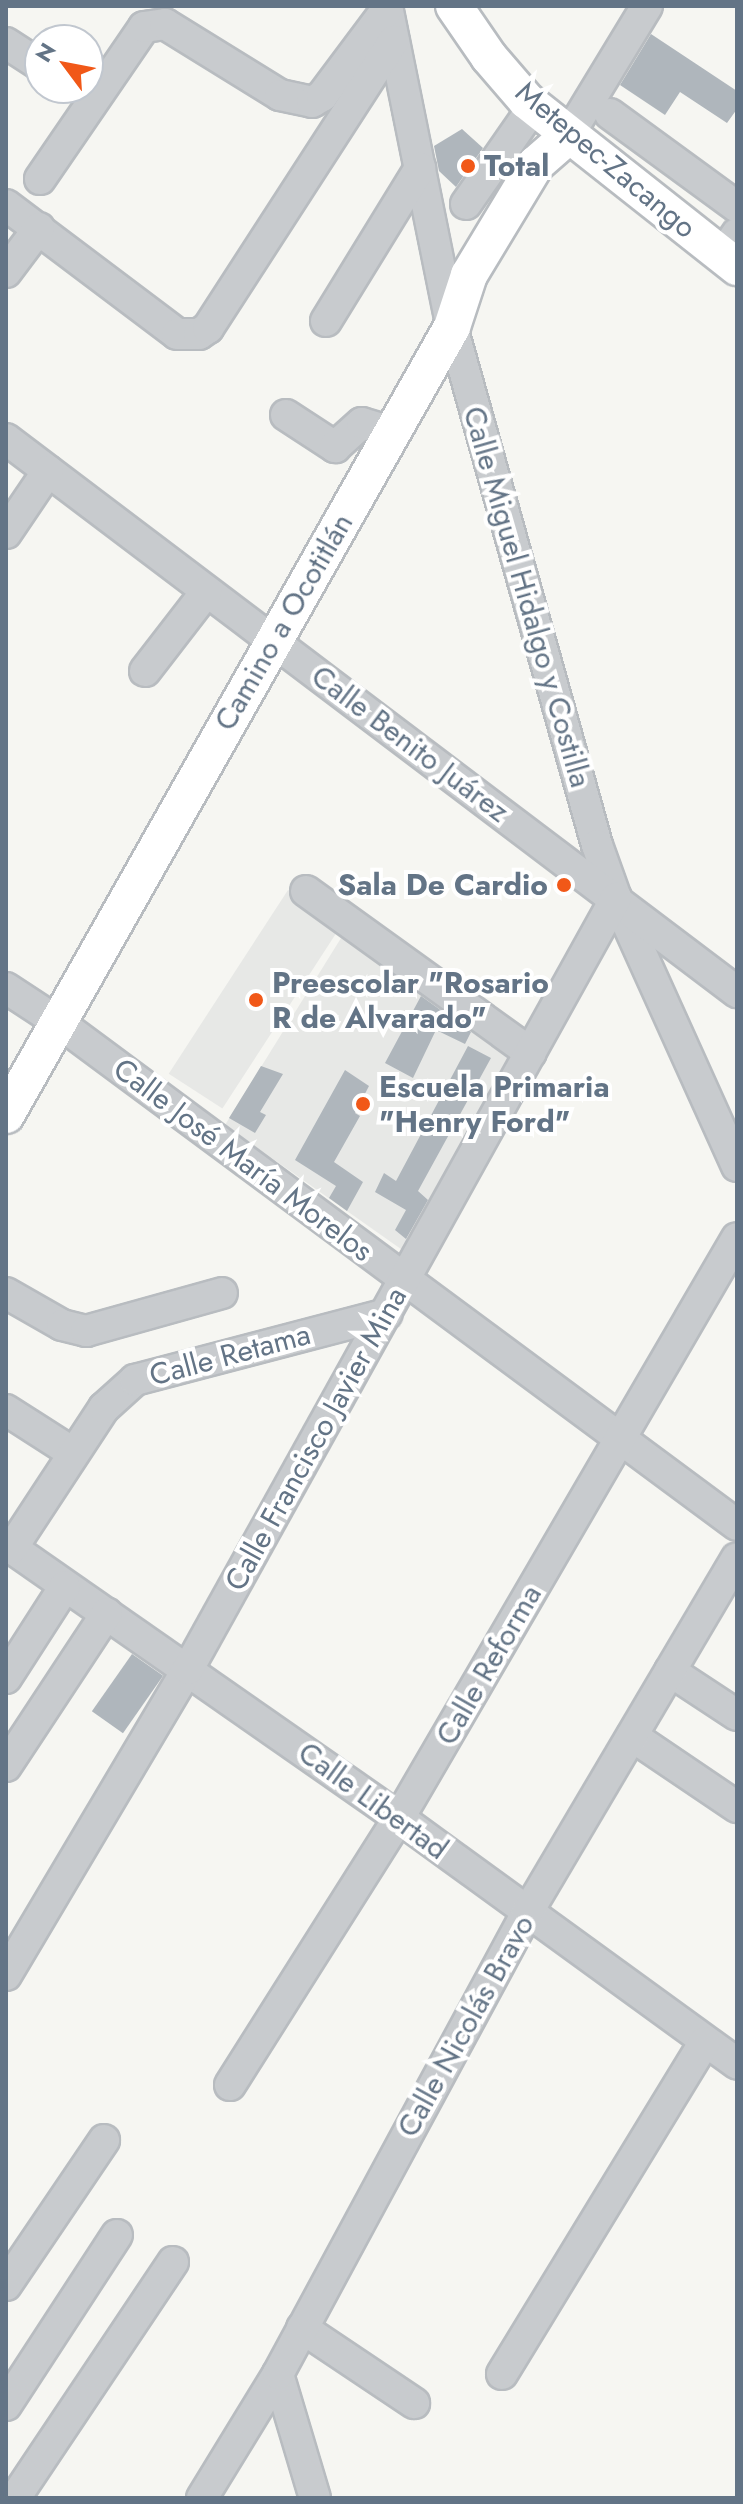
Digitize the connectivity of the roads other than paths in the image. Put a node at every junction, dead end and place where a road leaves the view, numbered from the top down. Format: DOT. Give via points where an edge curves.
graph roads {
  1 [pos="454,6"];
  2 [pos="647,6"];
  3 [pos="387,7"];
  4 [pos="394,41"];
  5 [pos="6,43"];
  6 [pos="24,55"];
  7 [pos="104,71"];
  8 [pos="78,104"];
  9 [pos="534,106"];
  10 [pos="610,114"];
  11 [pos="568,136"];
  12 [pos="653,146"];
  13 [pos="420,168"];
  14 [pos="40,179"];
  15 [pos="700,181"];
  16 [pos="630,185"];
  17 [pos="466,204"];
  18 [pos="6,205"];
  19 [pos="737,207"];
  20 [pos="503,217"];
  21 [pos="675,219"];
  22 [pos="430,222"];
  23 [pos="39,228"];
  24 [pos="732,252"];
  25 [pos="6,272"];
  26 [pos="326,321"];
  27 [pos="452,327"];
  28 [pos="286,415"];
  29 [pos="392,432"];
  30 [pos="6,439"];
  31 [pos="48,471"];
  32 [pos="6,533"];
  33 [pos="206,592"];
  34 [pos="272,642"];
  35 [pos="145,671"];
  36 [pos="306,891"];
  37 [pos="616,898"];
  38 [pos="6,988"];
  39 [pos="737,992"];
  40 [pos="58,1022"];
  41 [pos="531,1053"];
  42 [pos="6,1115"];
  43 [pos="737,1166"];
  44 [pos="737,1238"];
  45 [pos="403,1280"];
  46 [pos="6,1293"];
  47 [pos="222,1293"];
  48 [pos="387,1314"];
  49 [pos="6,1410"];
  50 [pos="620,1442"];
  51 [pos="73,1453"];
  52 [pos="737,1525"];
  53 [pos="9,1546"];
  54 [pos="737,1558"];
  55 [pos="65,1586"];
  56 [pos="107,1613"];
  57 [pos="188,1669"];
  58 [pos="670,1671"];
  59 [pos="6,1678"];
  60 [pos="737,1715"];
  61 [pos="632,1736"];
  62 [pos="6,1766"];
  63 [pos="737,1807"];
  64 [pos="399,1818"];
  65 [pos="527,1913"];
  66 [pos="6,1975"];
  67 [pos="705,2042"];
  68 [pos="737,2064"];
  69 [pos="230,2085"];
  70 [pos="104,2140"];
  71 [pos="117,2235"];
  72 [pos="173,2262"];
  73 [pos="6,2285"];
  74 [pos="302,2328"];
  75 [pos="278,2374"];
  76 [pos="502,2374"];
  77 [pos="414,2403"];
  78 [pos="6,2405"];
  79 [pos="15,2498"];
  80 [pos="202,2498"];
  81 [pos="315,2498"];
  1 -- 9 [label="main road, Metepec-Zacango" via="489,57"];
  2 -- 11 [label="street"];
  3 -- 4 [label="street, Calle Miguel Hidalgo y Costilla"];
  3 -- 7 [label="street" via="318,101 280,95 165,24 144,27"];
  4 -- 13 [label="street, Calle Miguel Hidalgo y Costilla"];
  4 -- 23 [label="street" via="208,328 199,334 177,334"];
  5 -- 6 [label="street"];
  8 -- 14 [label="street"];
  9 -- 11 [label="main road, Metepec-Zacango"];
  9 -- 17 [label="street"];
  10 -- 12 [label="street"];
  11 -- 16 [label="main road, Metepec-Zacango"];
  11 -- 20 [label="main road, Camino a Ocotitlán" via="536,164"];
  12 -- 15 [label="street"];
  12 -- 16 [label="street"];
  13 -- 22 [label="street, Calle Miguel Hidalgo y Costilla"];
  13 -- 26 [label="street"];
  15 -- 19 [label="street"];
  15 -- 21 [label="street"];
  16 -- 21 [label="main road, Metepec-Zacango"];
  17 -- 20 [label="street"];
  17 -- 22 [label="street"];
  18 -- 23 [label="street"];
  20 -- 27 [label="main road, Camino a Ocotitlán" via="469,275"];
  21 -- 24 [label="main road, Metepec-Zacango"];
  22 -- 27 [label="street, Calle Miguel Hidalgo y Costilla"];
  23 -- 25 [label="street"];
  27 -- 29 [label="main road, Camino a Ocotitlán"];
  27 -- 37 [label="street, Calle Miguel Hidalgo y Costilla"];
  28 -- 29 [label="street" via="335,447 362,423"];
  29 -- 34 [label="main road, Camino a Ocotitlán"];
  30 -- 31 [label="street, Calle Benito Juárez"];
  31 -- 32 [label="street"];
  31 -- 33 [label="street, Calle Benito Juárez"];
  33 -- 34 [label="street, Calle Benito Juárez"];
  33 -- 35 [label="street"];
  34 -- 37 [label="street, Calle Benito Juárez"];
  34 -- 40 [label="main road, Camino a Ocotitlán"];
  36 -- 41 [label="street"];
  37 -- 39 [label="street, Calle Benito Juárez"];
  37 -- 41 [label="street, Calle Francisco Javier Mina"];
  37 -- 43 [label="street, Calle Miguel Hidalgo y Costilla"];
  38 -- 40 [label="street, Calle José María Morelos"];
  40 -- 42 [label="main road, Camino a Ocotitlán"];
  40 -- 45 [label="street, Calle José María Morelos"];
  41 -- 45 [label="street, Calle Francisco Javier Mina"];
  44 -- 50 [label="street, Calle Reforma"];
  45 -- 48 [label="street, Calle Francisco Javier Mina"];
  45 -- 50 [label="street, Calle José María Morelos"];
  46 -- 47 [label="street" via="62,1325 86,1331"];
  48 -- 51 [label="street, Calle Retama" via="135,1380 104,1408"];
  48 -- 57 [label="street, Calle Francisco Javier Mina"];
  49 -- 51 [label="street"];
  50 -- 52 [label="street, Calle José María Morelos"];
  50 -- 64 [label="street, Calle Reforma"];
  51 -- 53 [label="street, Calle Retama"];
  53 -- 55 [label="street, Calle Libertad"];
  54 -- 58 [label="street, Calle Nicolás Bravo"];
  55 -- 56 [label="street, Calle Libertad"];
  55 -- 59 [label="street"];
  56 -- 57 [label="street, Calle Libertad"];
  56 -- 62 [label="street"];
  57 -- 64 [label="street, Calle Libertad"];
  57 -- 66 [label="street, Calle Francisco Javier Mina"];
  58 -- 60 [label="street"];
  58 -- 61 [label="street, Calle Nicolás Bravo"];
  61 -- 63 [label="street"];
  61 -- 65 [label="street, Calle Nicolás Bravo"];
  64 -- 65 [label="street, Calle Libertad"];
  64 -- 69 [label="street, Calle Reforma"];
  65 -- 67 [label="street, Calle Libertad"];
  65 -- 74 [label="street, Calle Nicolás Bravo"];
  67 -- 68 [label="street, Calle Libertad"];
  67 -- 76 [label="street"];
  70 -- 73 [label="street"];
  71 -- 78 [label="street"];
  72 -- 79 [label="street"];
  74 -- 75 [label="street, Calle Nicolás Bravo"];
  74 -- 77 [label="street"];
  75 -- 80 [label="street, Calle Nicolás Bravo"];
  75 -- 81 [label="street"];
}
